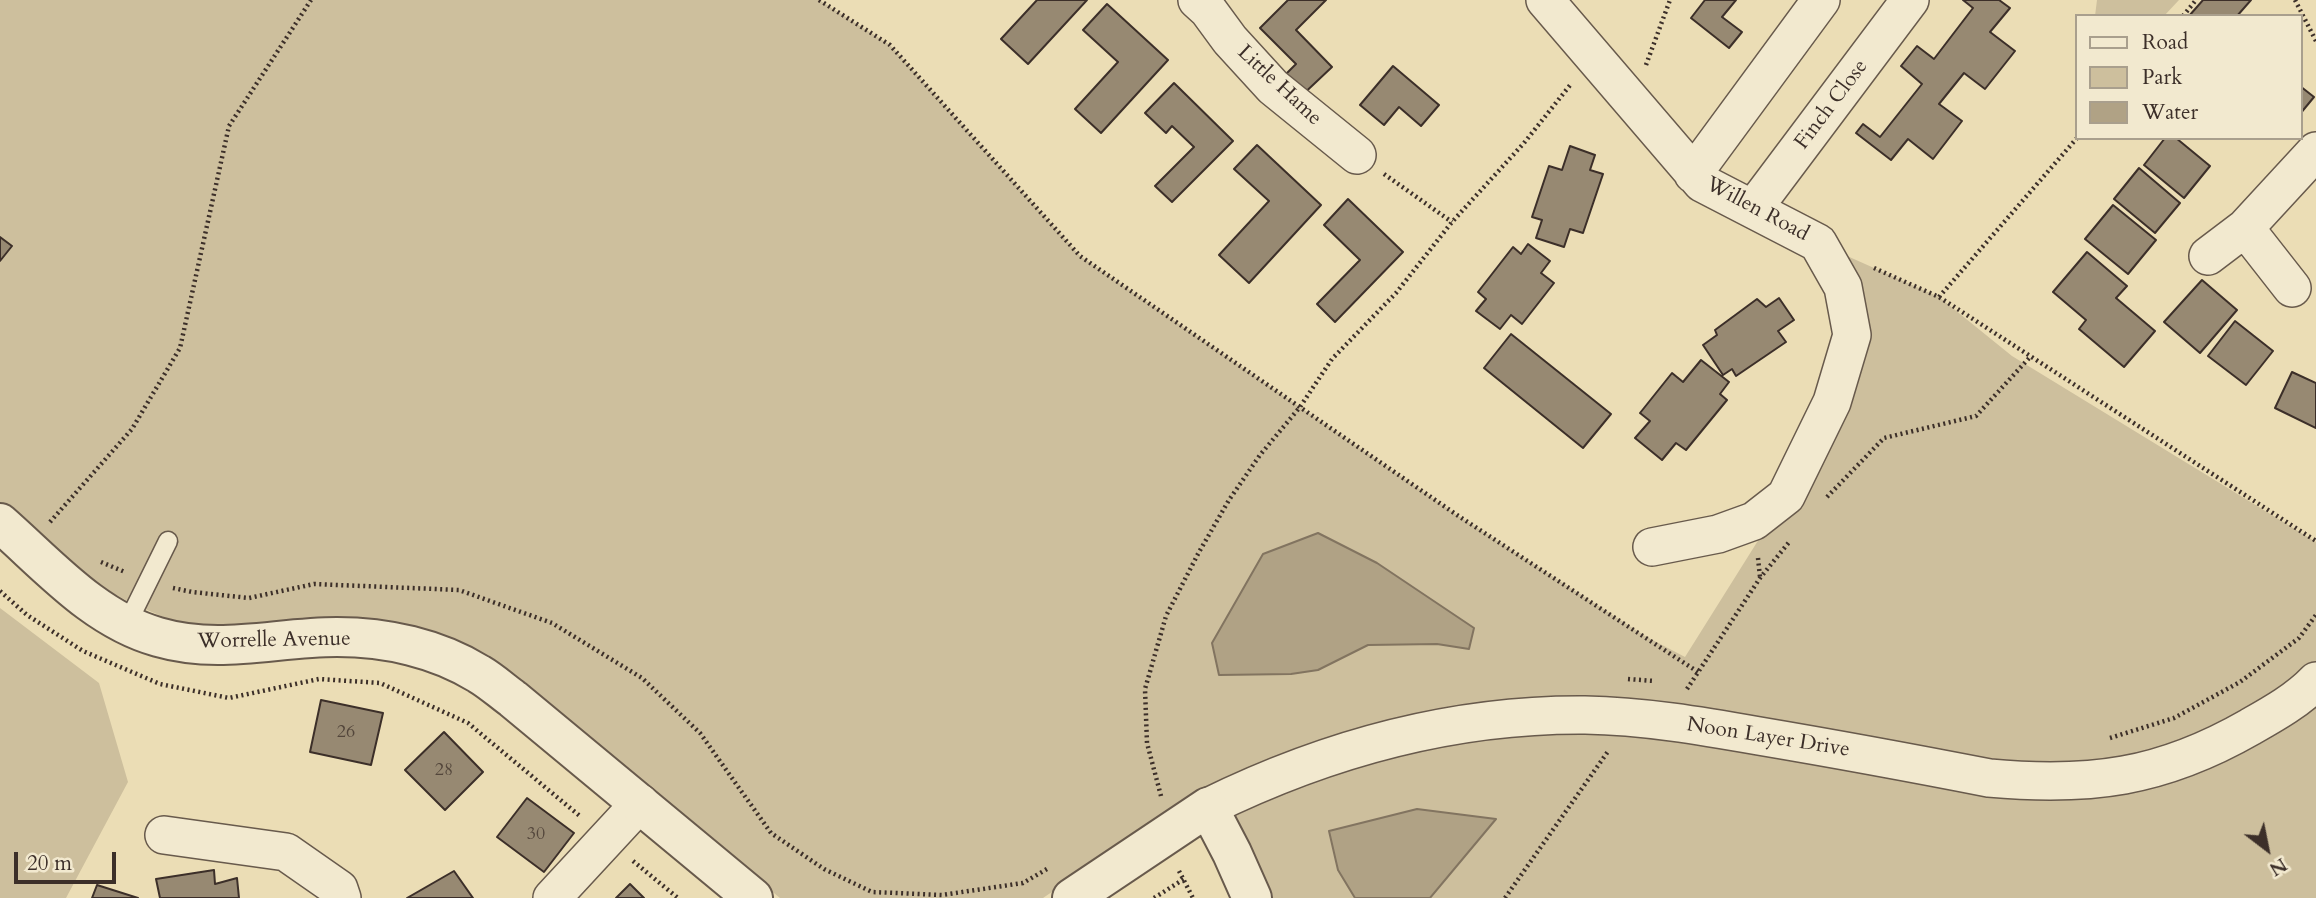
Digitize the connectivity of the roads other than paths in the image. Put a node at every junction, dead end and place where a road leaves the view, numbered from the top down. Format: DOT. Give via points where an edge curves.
graph roads {
  1 [pos="1545,0"];
  2 [pos="1821,0"];
  3 [pos="1910,0"];
  4 [pos="1207,3"];
  5 [pos="2316,151"];
  6 [pos="1357,155"];
  7 [pos="1693,174"];
  8 [pos="1754,209"];
  9 [pos="2245,228"];
  10 [pos="2208,256"];
  11 [pos="2292,288"];
  12 [pos="12,534"];
  13 [pos="168,541"];
  14 [pos="1651,547"];
  15 [pos="127,624"];
  16 [pos="2316,681"];
  17 [pos="640,803"];
  18 [pos="1208,807"];
  19 [pos="163,835"];
  20 [pos="342,898"];
  21 [pos="552,898"];
  22 [pos="753,898"];
  23 [pos="1072,898"];
  24 [pos="1252,898"];
  1 -- 7 [label="street, Willen Road"];
  2 -- 7 [label="street"];
  3 -- 8 [label="street, Finch Close"];
  4 -- 6 [label="street, Little Hame" via="1230,40 1273,87"];
  5 -- 9 [label="street"];
  7 -- 8 [label="street, Willen Road" via="1711,190"];
  8 -- 14 [label="street, Willen Road" via="1818,243 1843,287 1853,335 1802,501 1718,534"];
  9 -- 10 [label="street"];
  9 -- 11 [label="street"];
  12 -- 15 [label="street, Worrelle Avenue" via="74,591"];
  13 -- 15 [label="lane"];
  15 -- 17 [label="street, Worrelle Avenue" via="156,637 192,644 224,646 337,637 394,642 448,657 513,699"];
  16 -- 18 [label="street, Noon Layer Drive" via="2273,713 2176,762 2131,775 2077,782 1989,778 1694,725 1586,715 1436,728 1360,746 1259,782"];
  17 -- 21 [label="street"];
  17 -- 22 [label="street, Worrelle Avenue"];
  18 -- 23 [label="street"];
  18 -- 24 [label="street"];
  19 -- 20 [label="street" via="286,852 338,889"];
}
